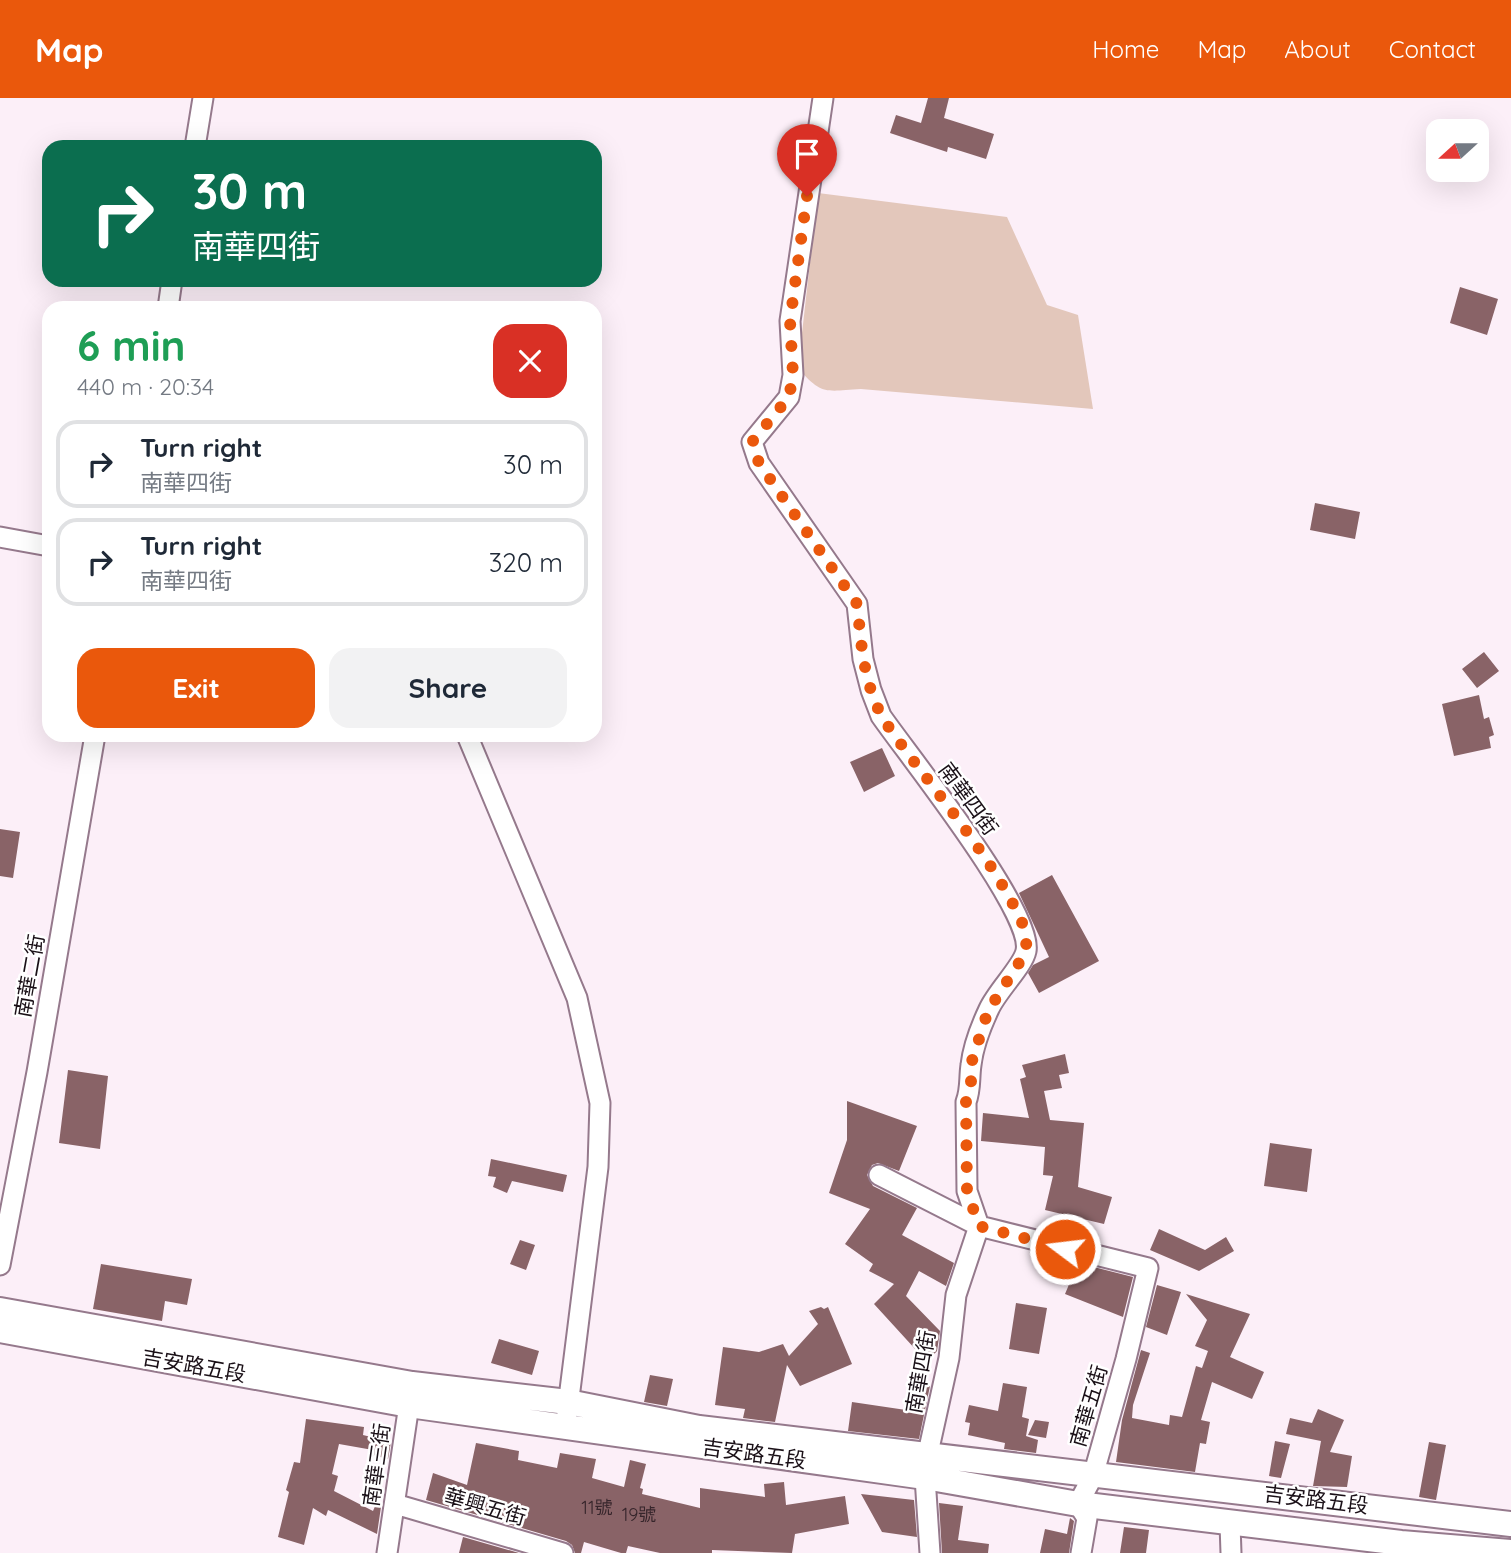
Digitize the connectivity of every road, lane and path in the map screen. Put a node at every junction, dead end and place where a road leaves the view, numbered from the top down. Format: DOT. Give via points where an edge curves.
graph roads {
  1 [pos="203,98"];
  2 [pos="823,98"];
  3 [pos="196,140"];
  4 [pos="0,537"];
  5 [pos="42,544"];
  6 [pos="94,742"];
  7 [pos="470,742"];
  8 [pos="879,1175"];
  9 [pos="979,1226"];
  10 [pos="0,1265"];
  11 [pos="0,1310"];
  12 [pos="0,1330"];
  13 [pos="411,1395"];
  14 [pos="567,1414"];
  15 [pos="927,1465"];
  16 [pos="1093,1476"];
  17 [pos="395,1504"];
  18 [pos="1078,1504"];
  19 [pos="1411,1512"];
  20 [pos="1230,1524"];
  21 [pos="1511,1524"];
  22 [pos="1401,1548"];
  23 [pos="1511,1552"];
  24 [pos="387,1553"];
  25 [pos="563,1553"];
  26 [pos="930,1553"];
  27 [pos="1081,1553"];
  28 [pos="1231,1553"];
  1 -- 3 [label="street"];
  2 -- 9 [label="street, 南華四街" via="790,321 793,375 789,397 752,442 759,463 857,604 863,659 881,716 983,858 1021,921 1027,940 1021,962 988,1011 971,1064 966,1102 967,1191"];
  4 -- 5 [label="street"];
  6 -- 10 [label="street, 南華二街"];
  7 -- 14 [label="street" via="577,998 600,1103 598,1167"];
  8 -- 9 [label="street"];
  9 -- 15 [label="street, 南華四街" via="956,1294 949,1358"];
  9 -- 16 [label="street, 南華五街" via="1148,1268"];
  11 -- 13 [label="main road, 吉安路五段"];
  12 -- 13 [label="main road, 吉安路五段"];
  13 -- 14 [label="main road, 吉安路五段"];
  13 -- 17 [label="street, 南華三街"];
  14 -- 15 [label="main road, 吉安路五段" via="699,1428"];
  15 -- 16 [label="main road, 吉安路五段"];
  15 -- 18 [label="main road, 吉安路五段"];
  15 -- 26 [label="street, 南華四街"];
  16 -- 18 [label="street, 南華五街"];
  16 -- 19 [label="main road, 吉安路五段"];
  17 -- 24 [label="street, 南華三街"];
  17 -- 25 [label="street, 華興五街"];
  18 -- 20 [label="main road, 吉安路五段"];
  18 -- 27 [label="street" via="1087,1518"];
  19 -- 21 [label="main road, 吉安路五段"];
  19 -- 22 [label="street"];
  20 -- 22 [label="main road, 吉安路五段"];
  20 -- 28 [label="street"];
  22 -- 23 [label="main road, 吉安路五段"];
}
